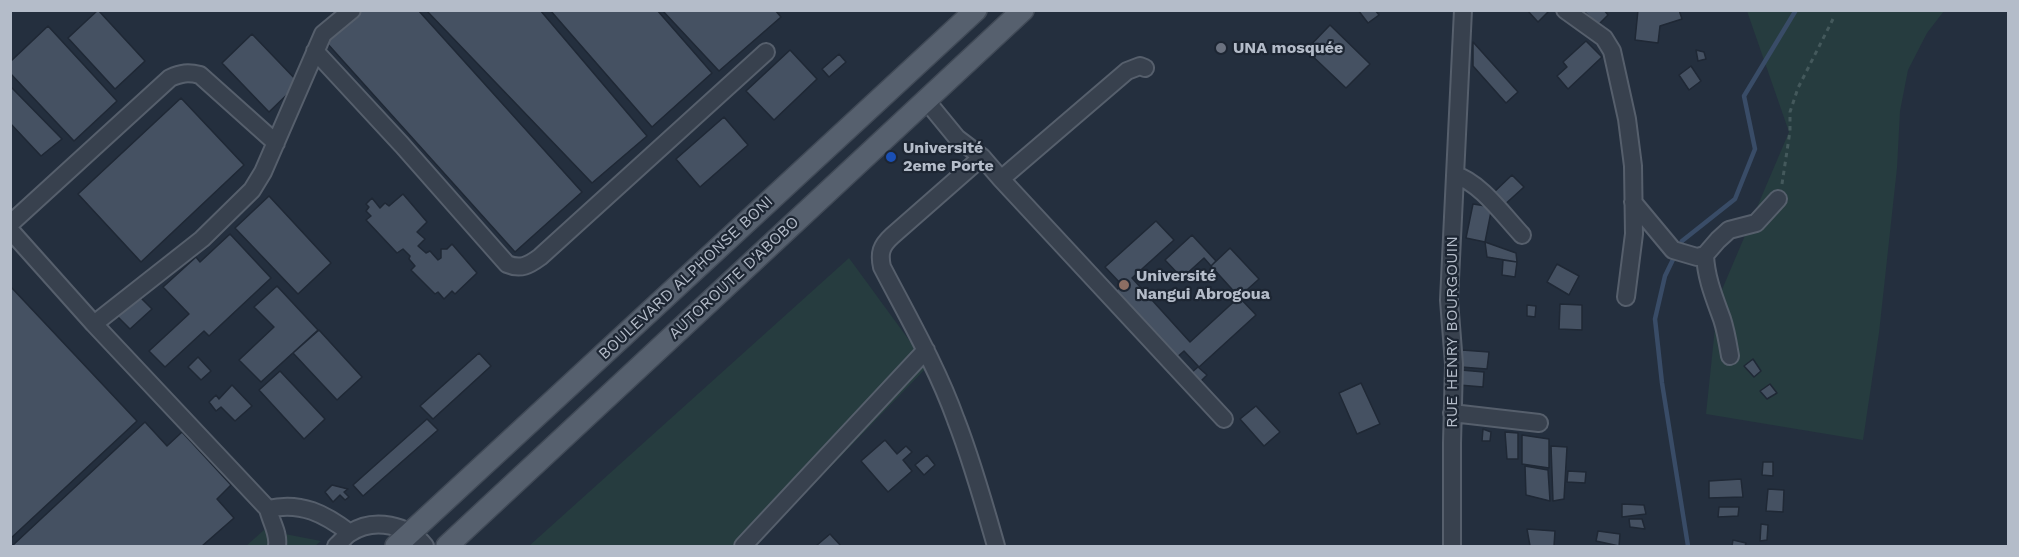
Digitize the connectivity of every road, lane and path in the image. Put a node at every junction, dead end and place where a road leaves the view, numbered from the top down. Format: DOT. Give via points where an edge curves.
graph roads {
  1 [pos="352,10"];
  2 [pos="976,10"];
  3 [pos="1023,10"];
  4 [pos="1463,10"];
  5 [pos="1565,10"];
  6 [pos="1833,19"];
  7 [pos="315,51"];
  8 [pos="766,52"];
  9 [pos="1145,68"];
  10 [pos="925,99"];
  11 [pos="276,143"];
  12 [pos="982,157"];
  13 [pos="1455,175"];
  14 [pos="1001,179"];
  15 [pos="1778,199"];
  16 [pos="1633,202"];
  17 [pos="10,224"];
  18 [pos="10,230"];
  19 [pos="1522,235"];
  20 [pos="1701,256"];
  21 [pos="1626,297"];
  22 [pos="94,324"];
  23 [pos="926,350"];
  24 [pos="1730,356"];
  25 [pos="1452,413"];
  26 [pos="1224,419"];
  27 [pos="1539,423"];
  28 [pos="268,509"];
  29 [pos="350,533"];
  30 [pos="410,542"];
  31 [pos="277,546"];
  32 [pos="336,546"];
  33 [pos="447,546"];
  34 [pos="742,546"];
  35 [pos="996,546"];
  36 [pos="1452,546"];
  1 -- 7 [label="street" via="323,34"];
  2 -- 30 [label="main road, BOULEVARD ALPHONSE BONI"];
  3 -- 10 [label="main road, AUTOROUTE D'ABOBO"];
  4 -- 13 [label="street, RUE HENRY BOURGOUIN"];
  5 -- 16 [label="street" via="1604,38 1612,51 1627,119"];
  6 -- 15 [label="path" via="1790,112"];
  7 -- 8 [label="street" via="507,264 520,268 540,257"];
  7 -- 11 [label="street"];
  9 -- 14 [label="street" via="1128,71"];
  10 -- 12 [label="street" via="957,138"];
  10 -- 33 [label="main road, AUTOROUTE D'ABOBO"];
  11 -- 17 [label="street" via="200,75 180,73"];
  11 -- 22 [label="street" via="258,182 236,207 202,239"];
  12 -- 14 [label="street"];
  12 -- 23 [label="street" via="881,249 882,267"];
  13 -- 19 [label="street" via="1477,186"];
  13 -- 25 [label="street, RUE HENRY BOURGOUIN" via="1449,300 1454,364"];
  14 -- 26 [label="street"];
  15 -- 20 [label="street" via="1756,223 1729,230"];
  16 -- 20 [label="street" via="1673,250"];
  16 -- 21 [label="street" via="1634,234"];
  18 -- 22 [label="street"];
  20 -- 24 [label="street"];
  22 -- 28 [label="street"];
  23 -- 34 [label="street"];
  23 -- 35 [label="street" via="956,418"];
  25 -- 27 [label="street"];
  25 -- 36 [label="street, RUE HENRY BOURGOUIN"];
  28 -- 29 [label="street" via="281,506 315,511"];
  28 -- 31 [label="street"];
  29 -- 30 [label="street" via="370,525 391,525"];
  29 -- 32 [label="street"];
}
